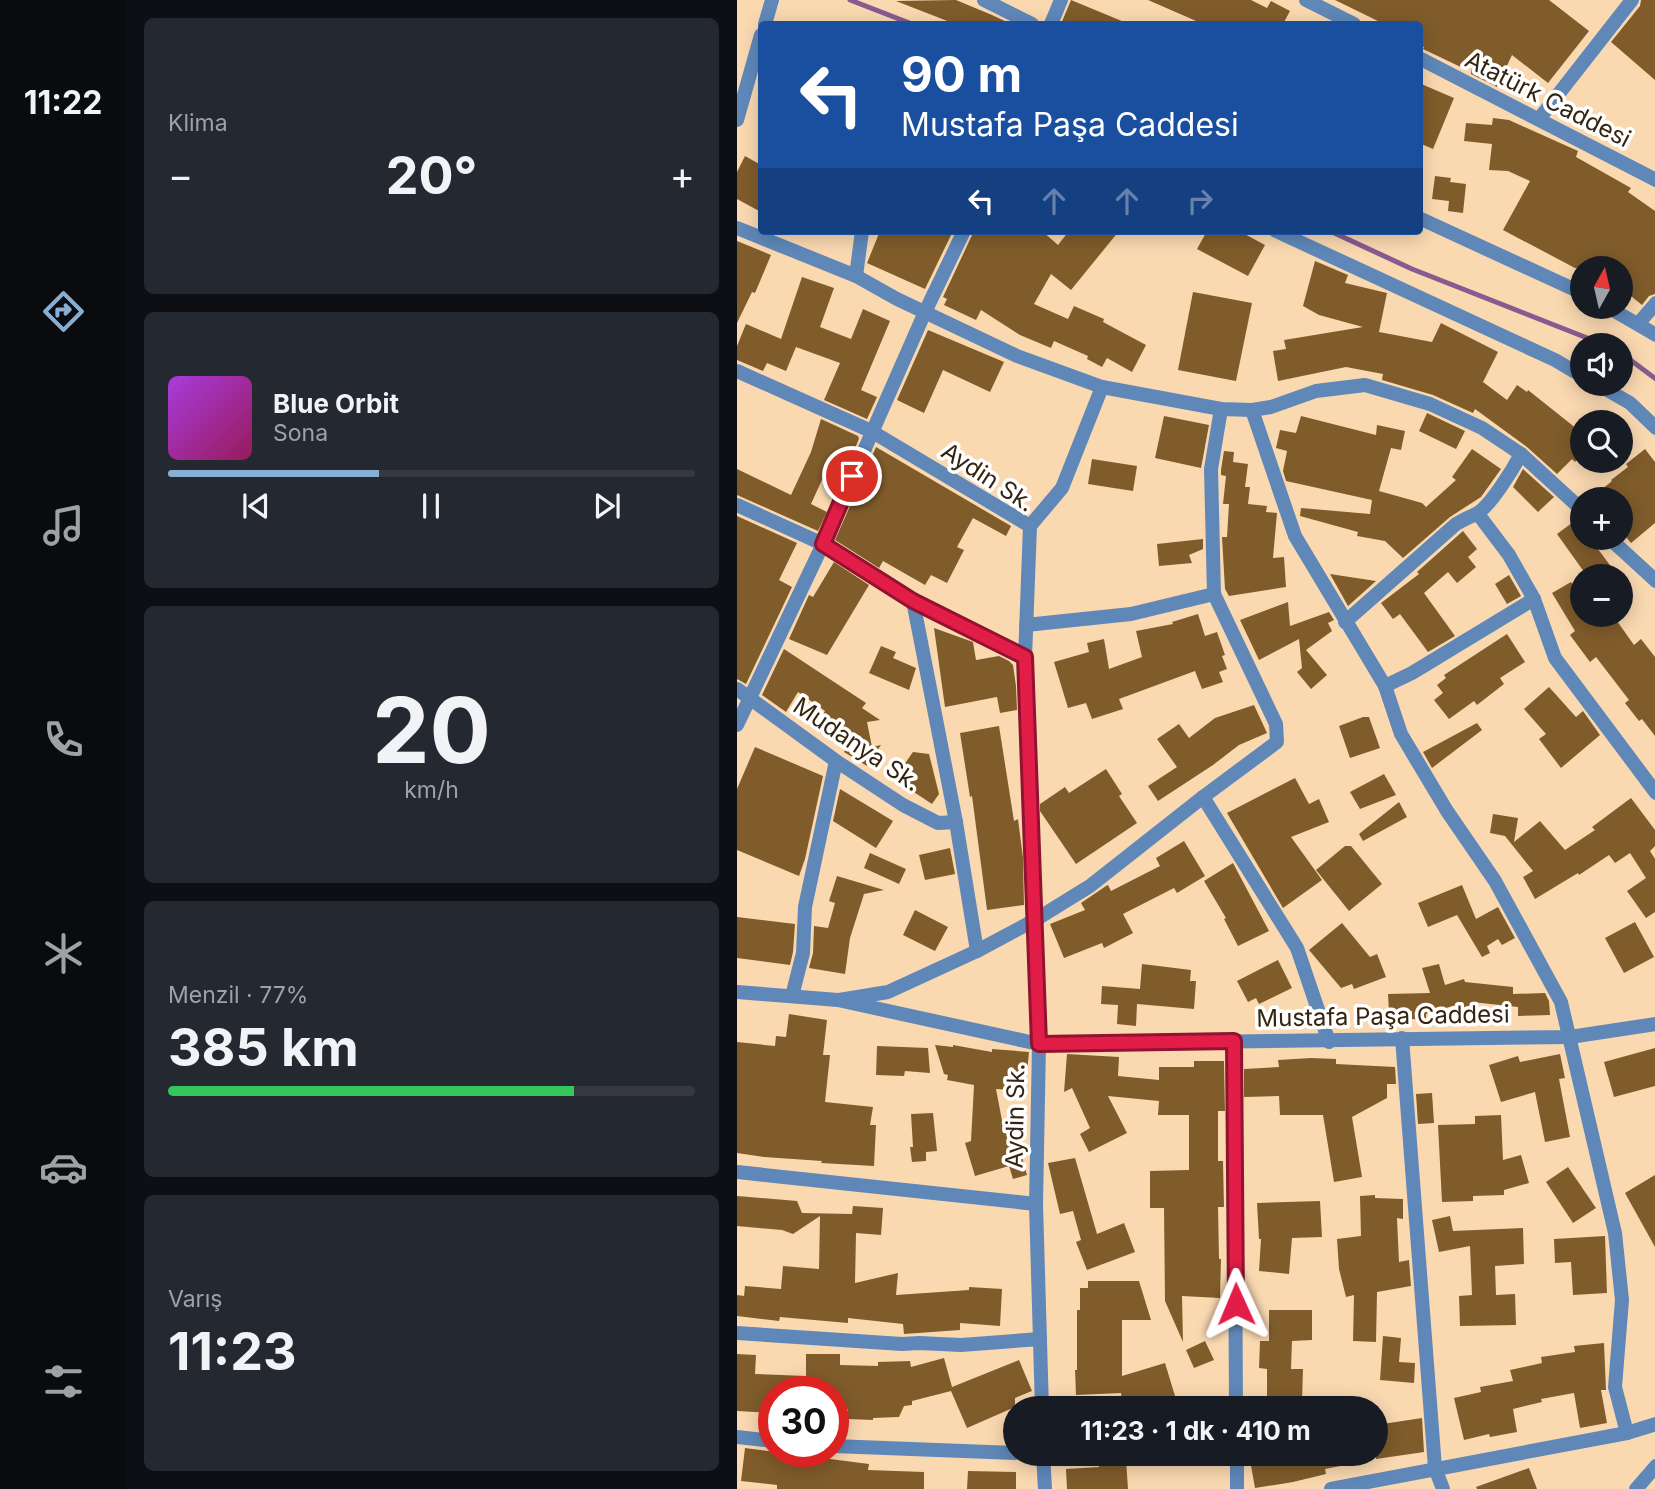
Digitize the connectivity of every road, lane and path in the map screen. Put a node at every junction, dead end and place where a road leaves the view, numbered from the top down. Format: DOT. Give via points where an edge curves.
graph roads {
  1 [pos="772,0"];
  2 [pos="984,0"];
  3 [pos="1061,0"];
  4 [pos="1306,0"];
  5 [pos="1629,1"];
  6 [pos="766,21"];
  7 [pos="1026,21"];
  8 [pos="1052,21"];
  9 [pos="1348,21"];
  10 [pos="758,46"];
  11 [pos="1423,60"];
  12 [pos="1539,119"];
  13 [pos="737,120"];
  14 [pos="1655,180"];
  15 [pos="1423,220"];
  16 [pos="737,228"];
  17 [pos="861,235"];
  18 [pos="962,235"];
  19 [pos="1286,235"];
  20 [pos="856,276"];
  21 [pos="1570,287"];
  22 [pos="1655,303"];
  23 [pos="925,312"];
  24 [pos="1629,319"];
  25 [pos="1638,324"];
  26 [pos="1655,335"];
  27 [pos="1570,369"];
  28 [pos="737,371"];
  29 [pos="1102,387"];
  30 [pos="1618,396"];
  31 [pos="1221,409"];
  32 [pos="1252,410"];
  33 [pos="1655,428"];
  34 [pos="871,431"];
  35 [pos="1522,454"];
  36 [pos="1570,499"];
  37 [pos="737,505"];
  38 [pos="1478,514"];
  39 [pos="1030,526"];
  40 [pos="823,544"];
  41 [pos="1622,550"];
  42 [pos="1655,581"];
  43 [pos="1214,594"];
  44 [pos="1534,599"];
  45 [pos="913,601"];
  46 [pos="1345,622"];
  47 [pos="1026,625"];
  48 [pos="1025,657"];
  49 [pos="1385,685"];
  50 [pos="743,693"];
  51 [pos="737,725"];
  52 [pos="836,761"];
  53 [pos="1655,793"];
  54 [pos="1203,797"];
  55 [pos="956,822"];
  56 [pos="1035,920"];
  57 [pos="977,951"];
  58 [pos="737,992"];
  59 [pos="792,996"];
  60 [pos="838,1000"];
  61 [pos="1655,1024"];
  62 [pos="1570,1037"];
  63 [pos="1402,1038"];
  64 [pos="1234,1041"];
  65 [pos="1329,1042"];
  66 [pos="1039,1044"];
  67 [pos="737,1172"];
  68 [pos="1036,1204"];
  69 [pos="737,1333"];
  70 [pos="1040,1339"];
  71 [pos="1042,1396"];
  72 [pos="1236,1396"];
  73 [pos="1655,1424"];
  74 [pos="1627,1433"];
  75 [pos="737,1437"];
  76 [pos="758,1439"];
  77 [pos="849,1447"];
  78 [pos="1003,1453"];
  79 [pos="1044,1466"];
  80 [pos="1237,1466"];
  81 [pos="1655,1466"];
  82 [pos="1435,1468"];
  83 [pos="1045,1489"];
  84 [pos="1237,1489"];
  85 [pos="1331,1489"];
  86 [pos="1443,1489"];
  87 [pos="1636,1489"];
  1 -- 6 [label="street"];
  2 -- 7 [label="street"];
  3 -- 8 [label="street"];
  4 -- 9 [label="street"];
  5 -- 12 [label="street"];
  10 -- 13 [label="street"];
  11 -- 12 [label="street, Atatürk Caddesi"];
  12 -- 14 [label="street, Atatürk Caddesi"];
  15 -- 21 [label="street"];
  16 -- 20 [label="street"];
  17 -- 20 [label="street"];
  18 -- 23 [label="street"];
  19 -- 27 [label="street"];
  20 -- 23 [label="street"];
  22 -- 25 [label="street"];
  23 -- 29 [label="street" via="1017,356"];
  23 -- 34 [label="street"];
  24 -- 25 [label="street"];
  25 -- 26 [label="street"];
  28 -- 34 [label="street, Aydin Sk."];
  29 -- 31 [label="street"];
  29 -- 39 [label="street" via="1062,488"];
  30 -- 33 [label="street"];
  31 -- 32 [label="street"];
  31 -- 43 [label="street" via="1211,469"];
  32 -- 35 [label="street" via="1316,391 1365,385 1430,404 1482,428"];
  32 -- 46 [label="street" via="1295,536"];
  34 -- 39 [label="street, Aydin Sk."];
  34 -- 40 [label="street"];
  35 -- 36 [label="street"];
  35 -- 38 [label="street"];
  37 -- 40 [label="street"];
  38 -- 44 [label="street"];
  38 -- 46 [label="street" via="1456,524"];
  39 -- 47 [label="street, Aydin Sk."];
  40 -- 45 [label="street"];
  40 -- 50 [label="street"];
  41 -- 42 [label="street"];
  43 -- 47 [label="street" via="1131,614"];
  43 -- 54 [label="street" via="1276,724 1277,742"];
  44 -- 49 [label="street"];
  44 -- 53 [label="street" via="1555,658"];
  45 -- 48 [label="street"];
  45 -- 55 [label="street"];
  46 -- 49 [label="street"];
  47 -- 48 [label="street, Aydin Sk."];
  48 -- 56 [label="street, Aydin Sk."];
  49 -- 62 [label="street" via="1401,734 1495,881 1561,1002"];
  50 -- 51 [label="street"];
  50 -- 52 [label="street, Mudanya Sk."];
  52 -- 55 [label="street, Mudanya Sk." via="938,823"];
  52 -- 59 [label="street" via="805,907 802,953"];
  54 -- 56 [label="street" via="1090,886"];
  54 -- 65 [label="street" via="1297,948"];
  55 -- 57 [label="street"];
  56 -- 57 [label="street"];
  56 -- 66 [label="street, Aydin Sk."];
  57 -- 60 [label="street" via="888,992"];
  58 -- 59 [label="street, Mustafa Paşa Caddesi"];
  59 -- 60 [label="street, Mustafa Paşa Caddesi"];
  60 -- 66 [label="street, Mustafa Paşa Caddesi"];
  61 -- 62 [label="street, Mustafa Paşa Caddesi"];
  62 -- 63 [label="street, Mustafa Paşa Caddesi"];
  62 -- 74 [label="street" via="1615,1233 1622,1300 1615,1387"];
  63 -- 65 [label="street, Mustafa Paşa Caddesi"];
  63 -- 82 [label="street"];
  64 -- 65 [label="street, Mustafa Paşa Caddesi"];
  64 -- 66 [label="street, Mustafa Paşa Caddesi"];
  64 -- 72 [label="street"];
  66 -- 68 [label="street, Aydin Sk."];
  67 -- 68 [label="street"];
  68 -- 70 [label="street, Aydin Sk."];
  69 -- 70 [label="street" via="902,1344"];
  70 -- 71 [label="street, Aydin Sk."];
  73 -- 74 [label="street"];
  74 -- 82 [label="street"];
  75 -- 76 [label="street"];
  77 -- 78 [label="street"];
  79 -- 83 [label="street"];
  80 -- 84 [label="street"];
  81 -- 87 [label="street"];
  82 -- 85 [label="street"];
  82 -- 86 [label="street"];
}
